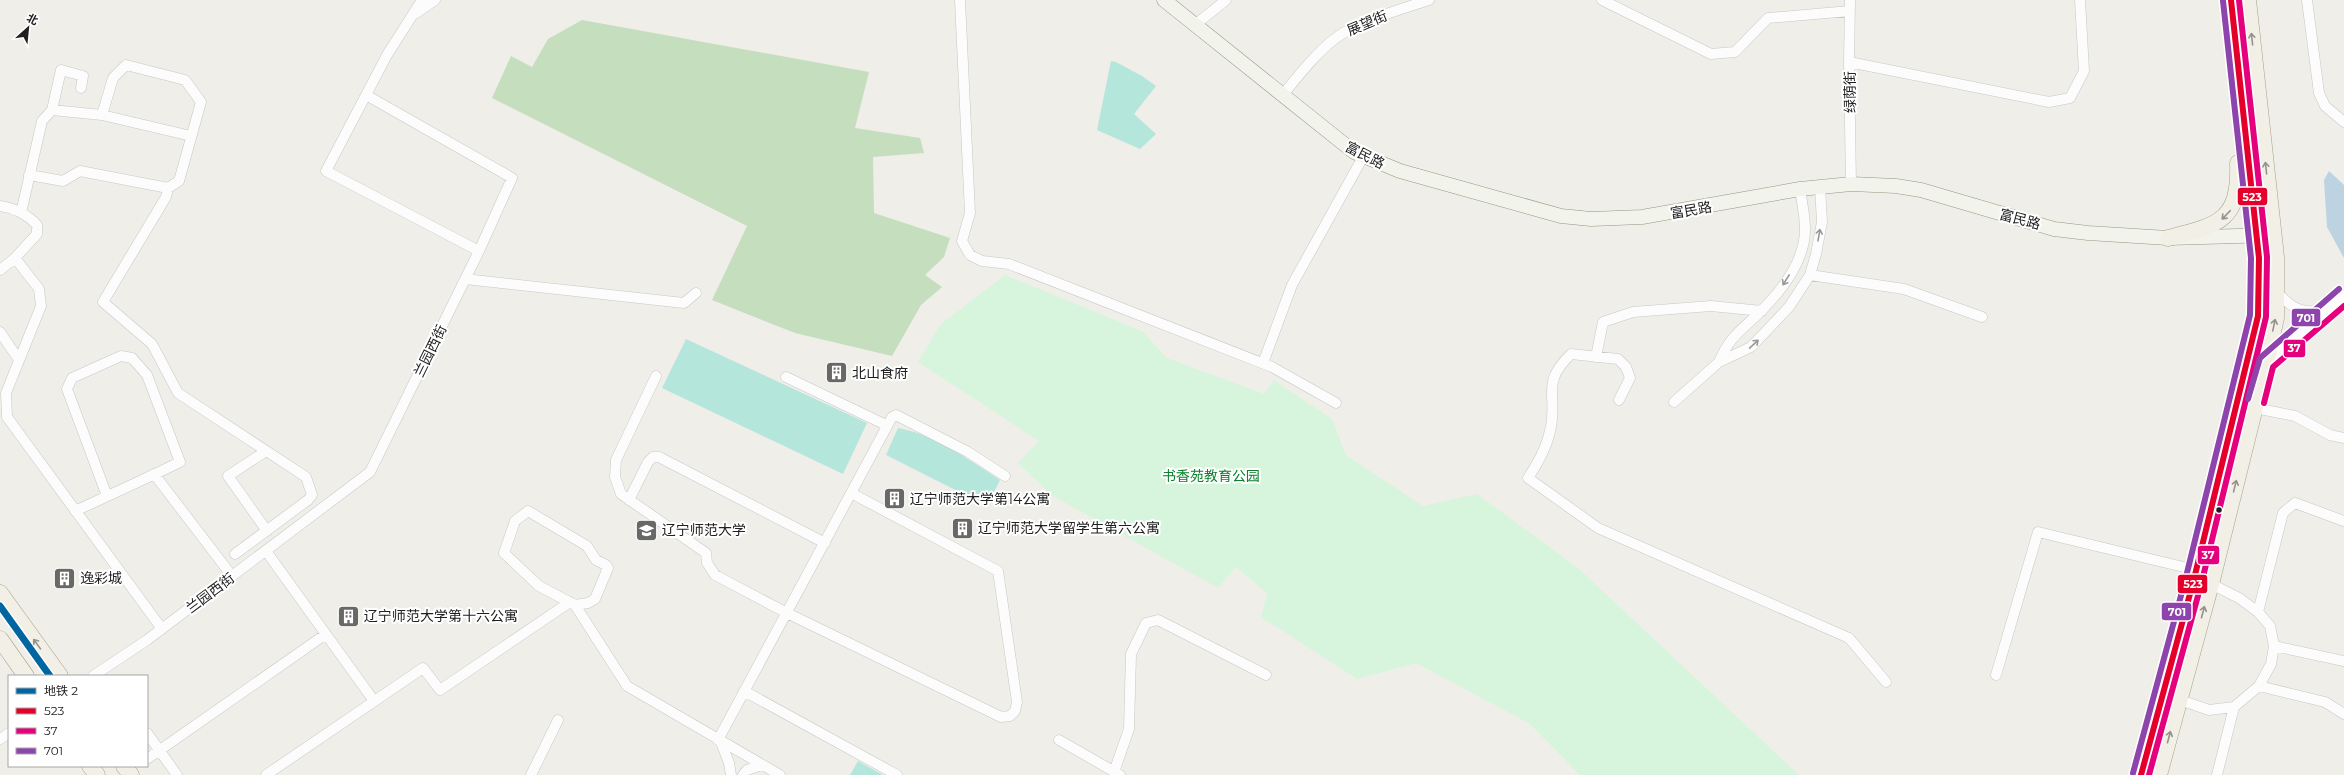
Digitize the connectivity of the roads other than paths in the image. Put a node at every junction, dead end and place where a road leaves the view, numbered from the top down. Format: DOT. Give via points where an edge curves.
graph roads {
  1 [pos="422,0"];
  2 [pos="435,0"];
  3 [pos="960,0"];
  4 [pos="1164,0"];
  5 [pos="1226,0"];
  6 [pos="1429,0"];
  7 [pos="1602,0"];
  8 [pos="1850,0"];
  9 [pos="2080,0"];
  10 [pos="2230,0"];
  11 [pos="2248,0"];
  12 [pos="2307,0"];
  13 [pos="1850,11"];
  14 [pos="414,14"];
  15 [pos="1196,24"];
  16 [pos="1849,62"];
  17 [pos="81,88"];
  18 [pos="366,95"];
  19 [pos="1282,96"];
  20 [pos="52,110"];
  21 [pos="2242,110"];
  22 [pos="102,115"];
  23 [pos="2344,122"];
  24 [pos="191,136"];
  25 [pos="1363,157"];
  26 [pos="29,175"];
  27 [pos="1851,184"];
  28 [pos="1820,187"];
  29 [pos="168,188"];
  30 [pos="1800,189"];
  31 [pos="0,206"];
  32 [pos="21,213"];
  33 [pos="2256,235"];
  34 [pos="2273,235"];
  35 [pos="2168,238"];
  36 [pos="479,251"];
  37 [pos="15,258"];
  38 [pos="0,270"];
  39 [pos="1810,275"];
  40 [pos="465,279"];
  41 [pos="2276,291"];
  42 [pos="696,293"];
  43 [pos="2344,295"];
  44 [pos="1762,310"];
  45 [pos="2326,311"];
  46 [pos="1982,317"];
  47 [pos="0,332"];
  48 [pos="1596,357"];
  49 [pos="19,360"];
  50 [pos="1720,362"];
  51 [pos="1263,363"];
  52 [pos="2266,363"];
  53 [pos="656,376"];
  54 [pos="786,377"];
  55 [pos="1619,400"];
  56 [pos="1674,402"];
  57 [pos="1336,403"];
  58 [pos="2255,408"];
  59 [pos="886,425"];
  60 [pos="2344,438"];
  61 [pos="266,451"];
  62 [pos="154,474"];
  63 [pos="1005,476"];
  64 [pos="851,493"];
  65 [pos="107,496"];
  66 [pos="629,500"];
  67 [pos="75,511"];
  68 [pos="2344,520"];
  69 [pos="267,531"];
  70 [pos="825,543"];
  71 [pos="266,551"];
  72 [pos="235,554"];
  73 [pos="2196,570"];
  74 [pos="232,576"];
  75 [pos="2211,584"];
  76 [pos="0,593"];
  77 [pos="573,604"];
  78 [pos="2258,612"];
  79 [pos="787,613"];
  80 [pos="162,629"];
  81 [pos="326,634"];
  82 [pos="0,639"];
  83 [pos="2274,646"];
  84 [pos="2344,662"];
  85 [pos="104,673"];
  86 [pos="25,675"];
  87 [pos="59,675"];
  88 [pos="1266,675"];
  89 [pos="1996,675"];
  90 [pos="1886,682"];
  91 [pos="2259,686"];
  92 [pos="744,691"];
  93 [pos="2180,700"];
  94 [pos="374,701"];
  95 [pos="2234,707"];
  96 [pos="2344,714"];
  97 [pos="558,720"];
  98 [pos="148,734"];
  99 [pos="1059,740"];
  100 [pos="720,741"];
  101 [pos="159,750"];
  102 [pos="148,758"];
  103 [pos="762,765"];
  104 [pos="91,767"];
  105 [pos="1117,773"];
  106 [pos="97,775"];
  107 [pos="177,775"];
  108 [pos="266,775"];
  109 [pos="531,775"];
  110 [pos="731,775"];
  111 [pos="743,775"];
  112 [pos="780,775"];
  113 [pos="897,775"];
  114 [pos="2141,775"];
  115 [pos="2159,775"];
  116 [pos="2217,775"];
  1 -- 14 [label="street"];
  2 -- 14 [label="street"];
  3 -- 51 [label="street" via="970,213 962,241 970,255 982,261 1009,264"];
  4 -- 15 [label="street, 富民路"];
  5 -- 15 [label="street"];
  6 -- 19 [label="street, 展望街" via="1399,9 1344,32 1312,60"];
  7 -- 13 [label="street" via="1711,54 1735,52 1768,18"];
  8 -- 13 [label="street, 绿荫街"];
  9 -- 16 [label="street" via="2084,71 2070,98 2049,102"];
  10 -- 21 [label="main road"];
  34 -- 11 [label="main road, one-way"];
  12 -- 23 [label="street" via="2319,93 2325,106"];
  13 -- 16 [label="street, 绿荫街"];
  14 -- 18 [label="street" via="387,55"];
  15 -- 19 [label="street, 富民路"];
  16 -- 27 [label="street, 绿荫街"];
  17 -- 20 [label="street" via="83,76 61,70"];
  18 -- 36 [label="street, 兰园西街" via="512,178"];
  18 -- 36 [label="street" via="326,171"];
  19 -- 25 [label="street, 富民路" via="1346,147"];
  20 -- 22 [label="street"];
  20 -- 26 [label="street" via="42,120"];
  21 -- 33 [label="main road"];
  21 -- 35 [label="main road, one-way" via="2238,148 2239,187 2233,207 2218,223"];
  22 -- 24 [label="street"];
  22 -- 24 [label="street" via="113,78 126,65 185,80 201,102"];
  24 -- 29 [label="street" via="179,181"];
  25 -- 30 [label="street, 富民路" via="1400,172 1562,216 1591,219 1666,214"];
  25 -- 51 [label="street" via="1292,285"];
  26 -- 29 [label="street" via="63,181 80,171"];
  26 -- 32 [label="street"];
  27 -- 28 [label="street, 富民路"];
  27 -- 35 [label="street, 富民路" via="1921,190 2054,228"];
  28 -- 30 [label="street, 富民路"];
  39 -- 28 [label="street, one-way" via="1822,222"];
  29 -- 61 [label="street" via="166,197 103,302 152,344 178,393"];
  30 -- 44 [label="street, one-way" via="1805,229 1802,251 1776,297"];
  31 -- 32 [label="street"];
  32 -- 37 [label="street" via="37,225 37,234"];
  33 -- 34 [label="street, 富民路"];
  33 -- 35 [label="street, 富民路"];
  33 -- 73 [label="main road" via="2259,258 2258,316"];
  34 -- 41 [label="main road"];
  36 -- 40 [label="street, 兰园西街"];
  37 -- 38 [label="street"];
  37 -- 49 [label="street" via="39,289 41,306"];
  39 -- 46 [label="street" via="1904,289"];
  50 -- 39 [label="street, one-way" via="1751,348 1789,307"];
  40 -- 42 [label="street" via="684,303"];
  40 -- 71 [label="street, 兰园西街" via="370,472"];
  41 -- 45 [label="street" via="2289,305 2306,312"];
  52 -- 41 [label="main road, one-way" via="2276,318"];
  43 -- 45 [label="street"];
  44 -- 48 [label="street" via="1711,306 1633,312 1603,322"];
  44 -- 50 [label="street" via="1727,343"];
  45 -- 52 [label="street"];
  47 -- 49 [label="street"];
  48 -- 55 [label="street" via="1618,359 1626,367 1630,378"];
  48 -- 90 [label="street" via="1571,354 1559,365 1552,380 1551,426 1543,455 1528,478 1598,528 1849,638"];
  49 -- 67 [label="street" via="6,392 7,416"];
  50 -- 56 [label="street"];
  51 -- 57 [label="street"];
  52 -- 58 [label="main road"];
  53 -- 66 [label="street" via="616,460 615,477 621,494"];
  54 -- 59 [label="street"];
  58 -- 60 [label="street" via="2295,416 2330,435"];
  75 -- 58 [label="main road, one-way"];
  59 -- 63 [label="street" via="896,415 968,452"];
  59 -- 64 [label="street"];
  61 -- 69 [label="street" via="228,476"];
  61 -- 69 [label="street" via="306,477 312,495"];
  62 -- 65 [label="street"];
  62 -- 65 [label="street" via="180,462 147,375 132,358 121,356 72,378 67,389"];
  62 -- 74 [label="street"];
  64 -- 70 [label="street"];
  64 -- 79 [label="street" via="998,571 1018,702 1015,711 1010,716 1001,717"];
  65 -- 67 [label="street"];
  66 -- 70 [label="street" via="648,462 653,457 659,457"];
  66 -- 79 [label="street" via="706,553 707,563 715,575"];
  67 -- 80 [label="street"];
  68 -- 78 [label="street" via="2295,504 2283,513"];
  69 -- 72 [label="street"];
  70 -- 79 [label="street"];
  71 -- 74 [label="street, 兰园西街"];
  71 -- 81 [label="street"];
  73 -- 89 [label="street" via="2038,532"];
  73 -- 114 [label="main road"];
  74 -- 80 [label="street, 兰园西街"];
  75 -- 78 [label="street" via="2239,598"];
  93 -- 75 [label="main road, one-way"];
  87 -- 76 [label="main road, one-way"];
  77 -- 77 [label="street" via="539,586 504,553 515,521 528,511 587,546 596,560 608,568 594,599 588,603"];
  77 -- 94 [label="street" via="440,690 423,668"];
  77 -- 100 [label="street" via="627,686"];
  78 -- 83 [label="street" via="2270,626"];
  79 -- 92 [label="street"];
  80 -- 85 [label="street, 兰园西街"];
  81 -- 94 [label="street"];
  81 -- 101 [label="street"];
  82 -- 86 [label="main road"];
  83 -- 84 [label="street"];
  83 -- 91 [label="street" via="2271,664"];
  88 -- 105 [label="street" via="1158,620 1146,623 1131,654 1129,729"];
  91 -- 95 [label="street"];
  91 -- 96 [label="street" via="2325,702"];
  92 -- 100 [label="street"];
  92 -- 113 [label="street"];
  93 -- 95 [label="street" via="2209,710"];
  115 -- 93 [label="main road, one-way"];
  94 -- 108 [label="street"];
  95 -- 116 [label="street"];
  97 -- 109 [label="street"];
  98 -- 101 [label="street"];
  99 -- 105 [label="street"];
  100 -- 103 [label="street"];
  100 -- 110 [label="street"];
  101 -- 102 [label="street"];
  101 -- 107 [label="street"];
  103 -- 111 [label="street" via="747,770"];
  103 -- 112 [label="street"];
  104 -- 106 [label="main road"];
}
